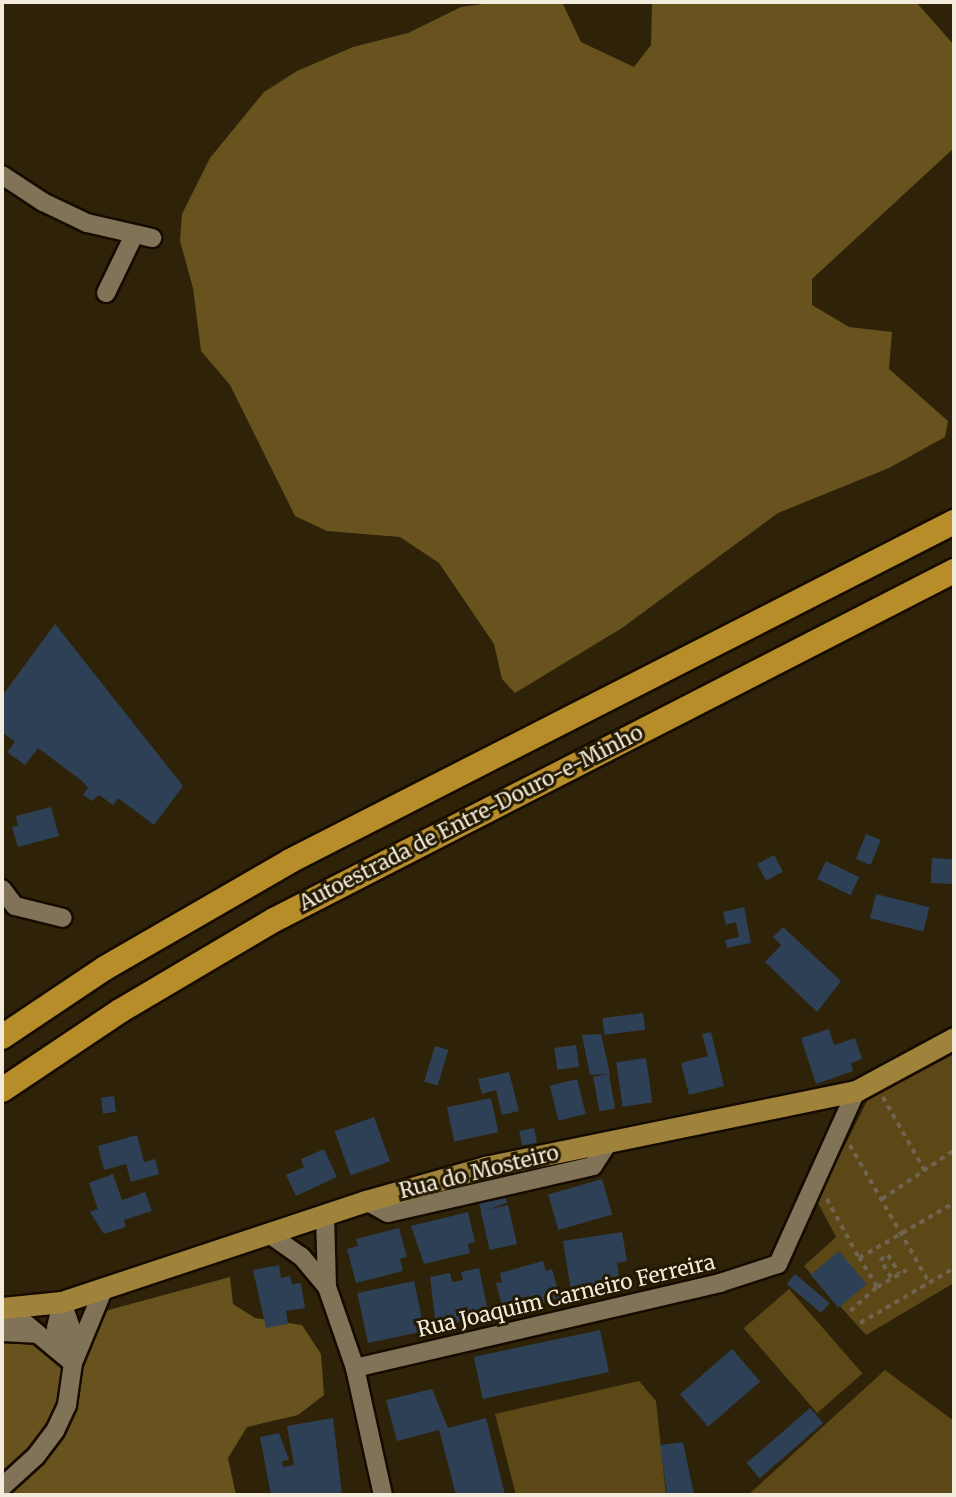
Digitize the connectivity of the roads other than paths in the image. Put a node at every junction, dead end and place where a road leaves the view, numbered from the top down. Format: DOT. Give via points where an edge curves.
graph roads {
  1 [pos="2,175"];
  2 [pos="134,235"];
  3 [pos="152,238"];
  4 [pos="106,293"];
  5 [pos="954,522"];
  6 [pos="954,571"];
  7 [pos="2,889"];
  8 [pos="63,918"];
  9 [pos="2,1037"];
  10 [pos="954,1038"];
  11 [pos="2,1090"];
  12 [pos="864,1097"];
  13 [pos="325,1215"];
  14 [pos="269,1234"];
  15 [pos="327,1287"];
  16 [pos="104,1288"];
  17 [pos="62,1302"];
  18 [pos="2,1310"];
  19 [pos="2,1332"];
  20 [pos="40,1334"];
  21 [pos="76,1355"];
  22 [pos="355,1368"];
  23 [pos="2,1487"];
  24 [pos="383,1495"];
  1 -- 2 [label="street" via="63,212 109,231"];
  2 -- 3 [label="street"];
  2 -- 4 [label="street"];
  5 -- 9 [label="highway, Autoestrada de Entre-Douro-e-Minho" via="290,861 105,968"];
  6 -- 11 [label="highway, Autoestrada de Entre-Douro-e-Minho" via="274,920 120,1011"];
  7 -- 8 [label="street" via="15,906"];
  10 -- 12 [label="main road, Rua do Mosteiro"];
  12 -- 13 [label="main road, Rua do Mosteiro" via="485,1167"];
  12 -- 22 [label="street, Rua Joaquim Carneiro Ferreira" via="783,1259 753,1275"];
  13 -- 14 [label="main road, Rua do Mosteiro"];
  13 -- 15 [label="street"];
  14 -- 15 [label="street" via="301,1256"];
  14 -- 16 [label="main road, Rua do Mosteiro"];
  15 -- 22 [label="street"];
  16 -- 17 [label="main road, Rua do Mosteiro"];
  16 -- 21 [label="street"];
  17 -- 18 [label="main road, Rua do Mosteiro"];
  17 -- 21 [label="street" via="56,1328"];
  18 -- 20 [label="street"];
  19 -- 20 [label="street"];
  20 -- 21 [label="street"];
  21 -- 23 [label="street" via="67,1405 55,1431"];
  22 -- 24 [label="street"];
}
